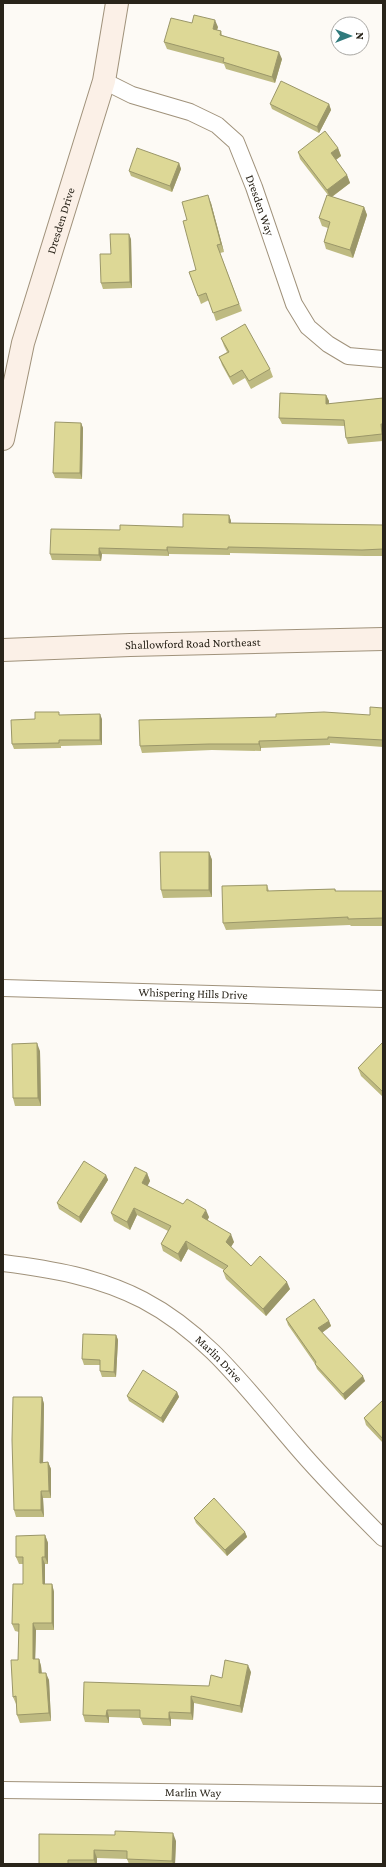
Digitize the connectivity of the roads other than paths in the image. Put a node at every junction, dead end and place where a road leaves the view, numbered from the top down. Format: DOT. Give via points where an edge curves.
graph roads {
  1 [pos="116,3"];
  2 [pos="104,81"];
  3 [pos="383,359"];
  4 [pos="3,439"];
  5 [pos="383,639"];
  6 [pos="3,650"];
  7 [pos="3,988"];
  8 [pos="383,1000"];
  9 [pos="3,1263"];
  10 [pos="383,1538"];
  11 [pos="3,1790"];
  12 [pos="383,1795"];
  1 -- 2 [label="street, Dresden Drive"];
  2 -- 3 [label="street, Dresden Way" via="132,95 190,112 217,125 236,142 294,304 308,327 328,344 348,356"];
  2 -- 4 [label="street, Dresden Drive" via="23,343"];
  5 -- 6 [label="street, Shallowford Road Northeast"];
  7 -- 8 [label="street, Whispering Hills Drive"];
  9 -- 10 [label="street, Marlin Drive" via="80,1275 143,1299 175,1318 209,1346 351,1507"];
  11 -- 12 [label="street, Marlin Way"];
}
